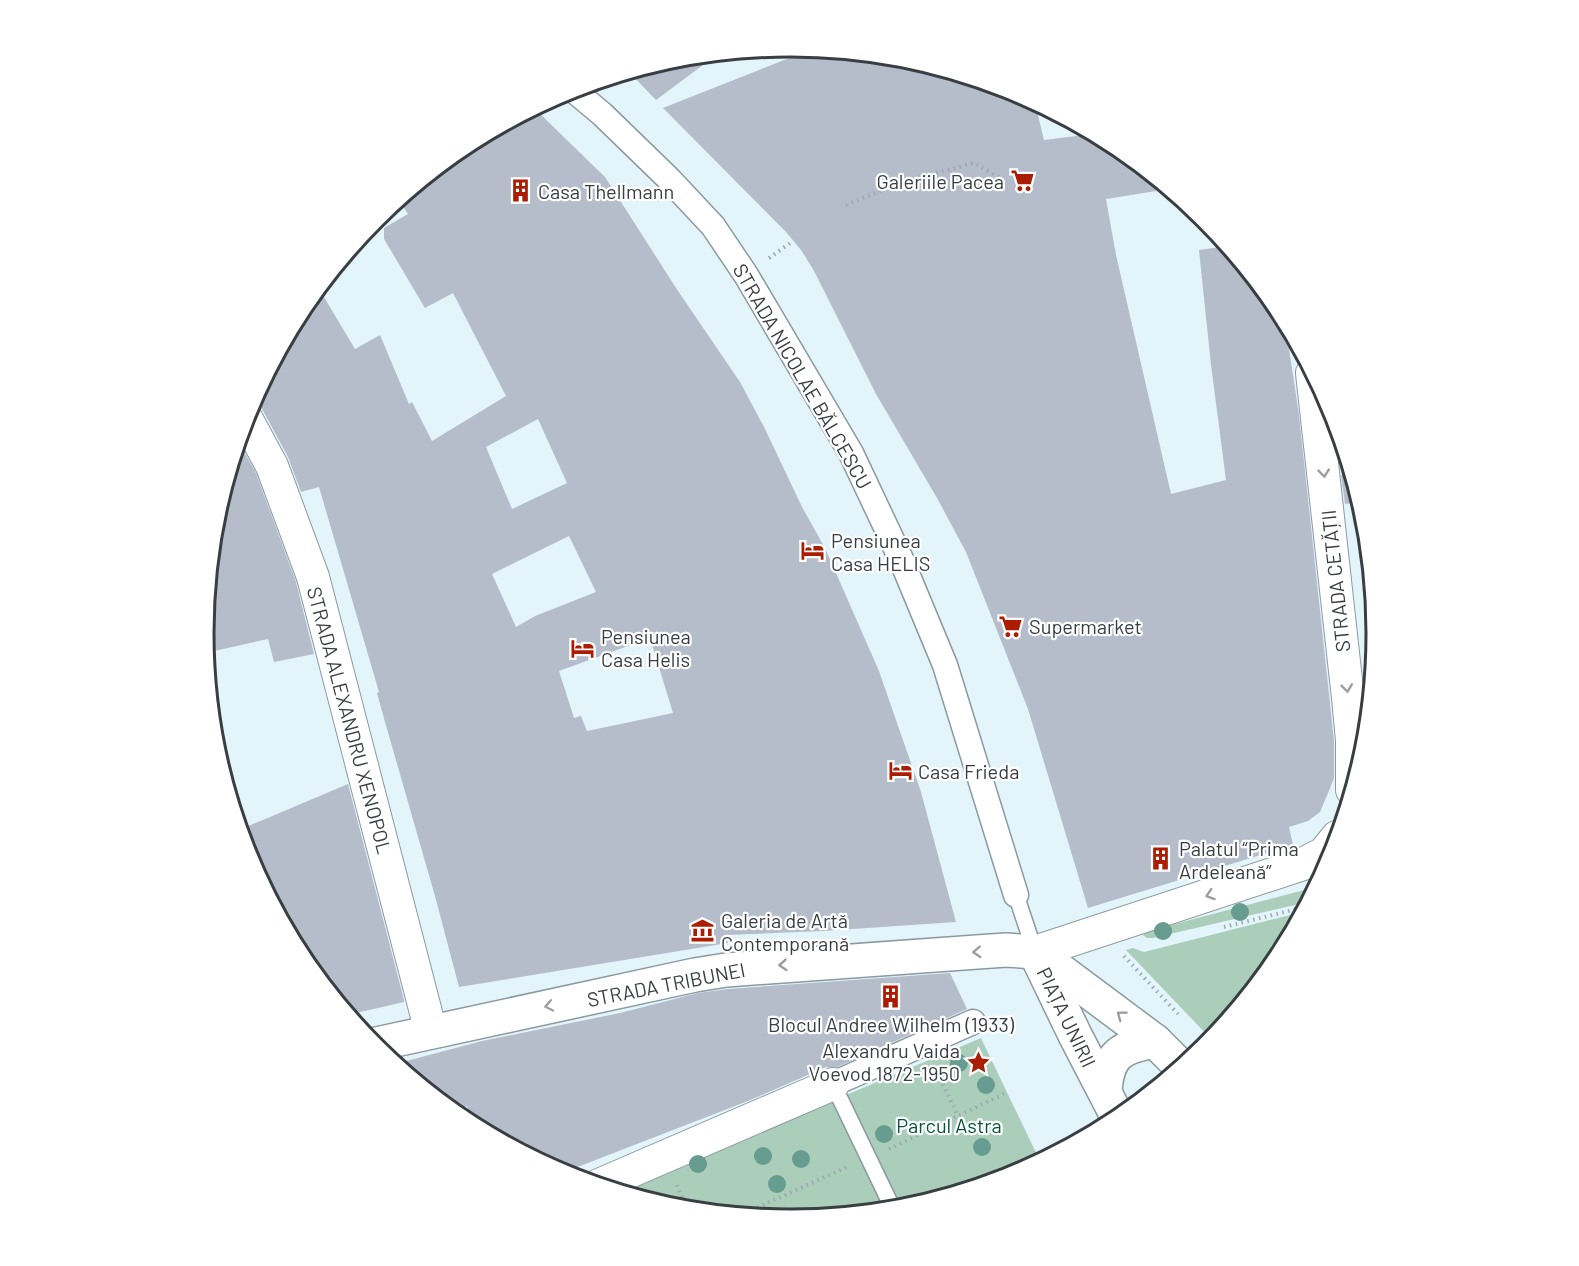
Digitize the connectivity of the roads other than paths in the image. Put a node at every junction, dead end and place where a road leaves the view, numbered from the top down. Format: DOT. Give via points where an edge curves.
graph roads {
  1 [pos="581,97"];
  2 [pos="1315,398"];
  3 [pos="251,428"];
  4 [pos="1358,726"];
  5 [pos="1321,854"];
  6 [pos="1016,895"];
  7 [pos="1035,952"];
  8 [pos="973,1022"];
  9 [pos="431,1032"];
  10 [pos="1155,1041"];
  11 [pos="384,1042"];
  12 [pos="1175,1061"];
  13 [pos="833,1084"];
  14 [pos="1111,1104"];
  15 [pos="611,1180"];
  16 [pos="889,1200"];
  1 -- 6 [label="street, STRADA NICOLAE BĂLCESCU" via="669,179 712,226 746,275 851,453 945,665"];
  2 -- 4 [label="street, STRADA CETĂȚII, one-way"];
  3 -- 9 [label="street, STRADA ALEXANDRU XENOPOL" via="272,466 313,577"];
  5 -- 7 [label="street, one-way" via="1303,864"];
  6 -- 7 [label="lane, STRADA NICOLAE BĂLCESCU"];
  7 -- 9 [label="street, STRADA TRIBUNEI, one-way" via="978,951 726,970"];
  10 -- 7 [label="street, PIAȚA UNIRII, one-way"];
  7 -- 14 [label="street, PIAȚA UNIRII"];
  8 -- 13 [label="street"];
  9 -- 11 [label="street, STRADA TRIBUNEI"];
  10 -- 12 [label="street, PIAȚA UNIRII"];
  10 -- 14 [label="street" via="1127,1047 1110,1062 1106,1074"];
  13 -- 15 [label="street"];
  13 -- 16 [label="lane"];
}
